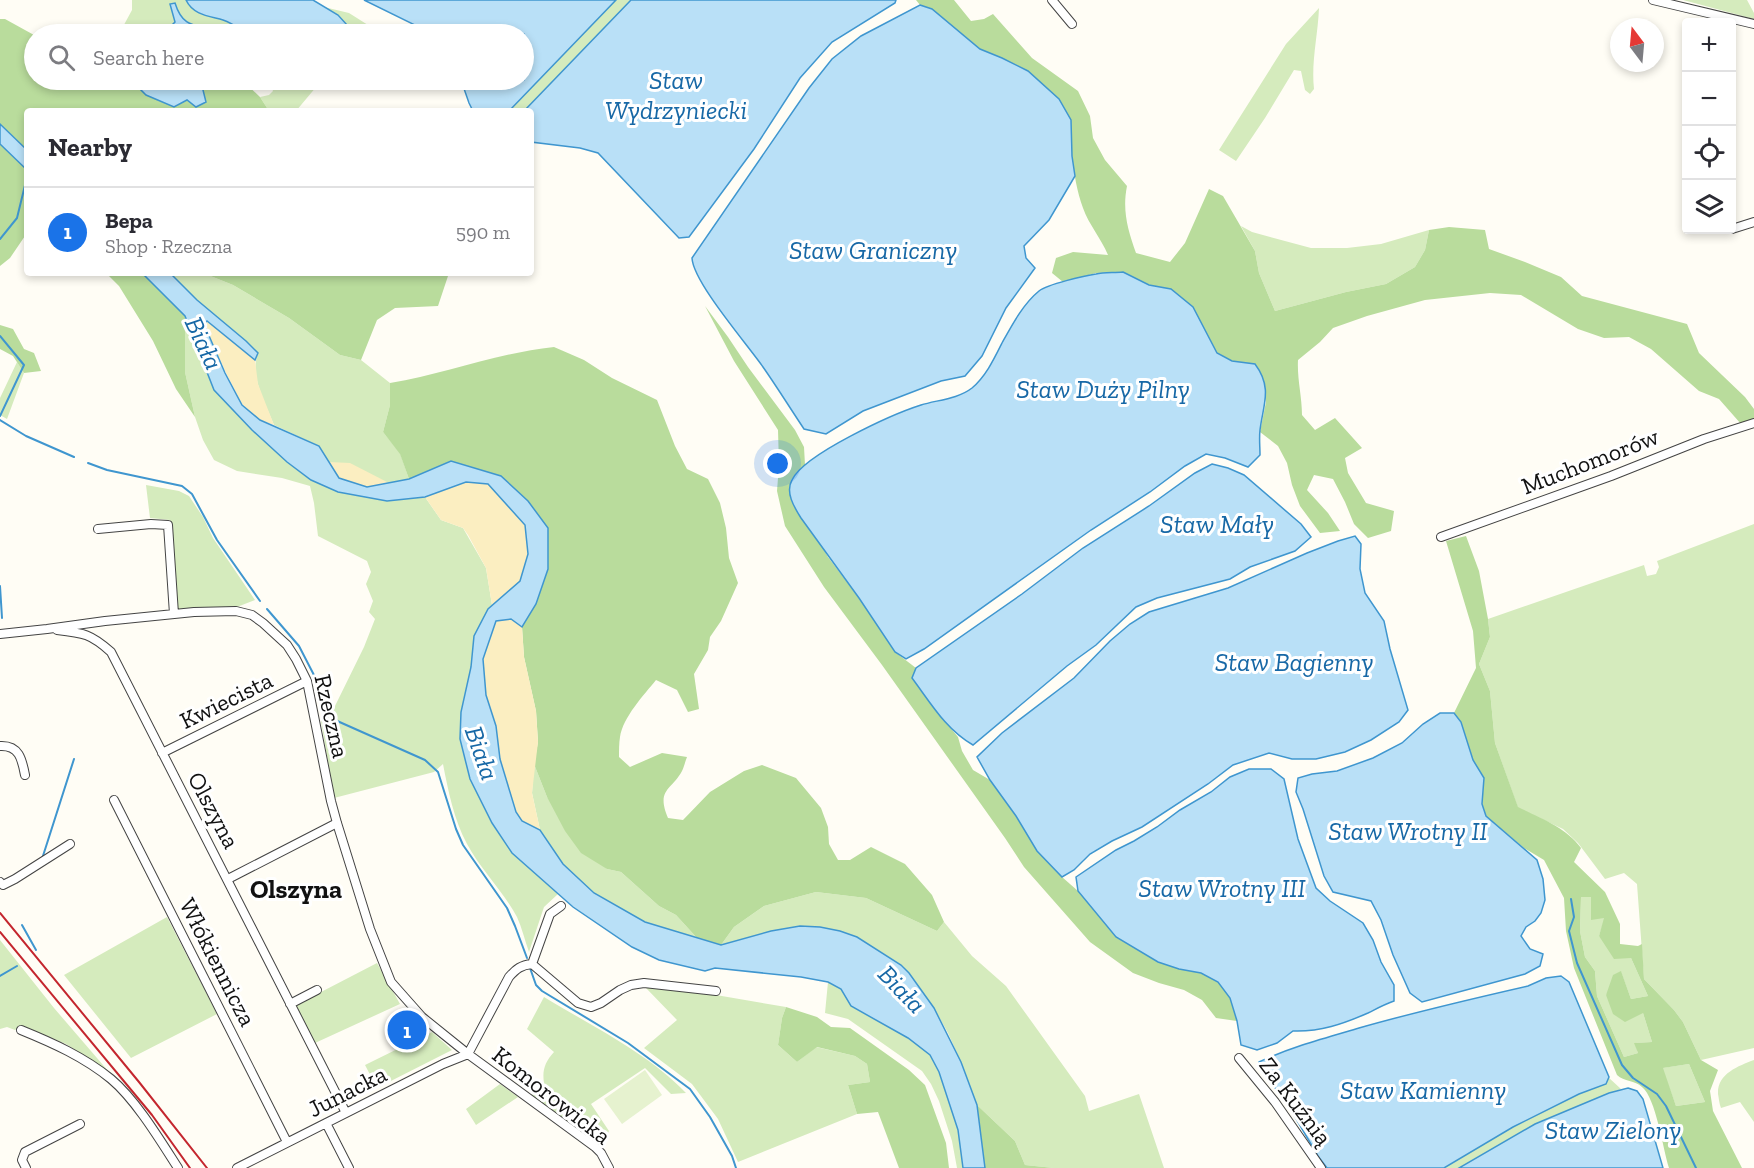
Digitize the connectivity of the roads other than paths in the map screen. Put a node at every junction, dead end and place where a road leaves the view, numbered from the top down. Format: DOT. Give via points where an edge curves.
graph roads {
  1 [pos="1052,0"];
  2 [pos="1653,0"];
  3 [pos="1072,24"];
  4 [pos="1754,24"];
  5 [pos="1754,222"];
  6 [pos="1736,228"];
  7 [pos="1754,423"];
  8 [pos="98,529"];
  9 [pos="1441,537"];
  10 [pos="174,614"];
  11 [pos="47,629"];
  12 [pos="0,634"];
  13 [pos="307,681"];
  14 [pos="0,746"];
  15 [pos="162,753"];
  16 [pos="26,775"];
  17 [pos="114,800"];
  18 [pos="337,823"];
  19 [pos="70,844"];
  20 [pos="228,879"];
  21 [pos="0,882"];
  22 [pos="561,906"];
  23 [pos="532,964"];
  24 [pos="317,990"];
  25 [pos="716,991"];
  26 [pos="290,1004"];
  27 [pos="21,1030"];
  28 [pos="468,1054"];
  29 [pos="1239,1058"];
  30 [pos="346,1113"];
  31 [pos="326,1123"];
  32 [pos="80,1124"];
  33 [pos="287,1142"];
  34 [pos="26,1168"];
  35 [pos="178,1168"];
  36 [pos="237,1168"];
  37 [pos="349,1168"];
  38 [pos="609,1168"];
  39 [pos="1321,1168"];
  1 -- 3 [label="street"];
  2 -- 4 [label="street"];
  5 -- 6 [label="street"];
  7 -- 9 [label="street, Muchomorów"];
  8 -- 10 [label="street" via="168,525"];
  10 -- 11 [label="street, Rzeczna"];
  10 -- 13 [label="street, Rzeczna" via="236,611 252,615 287,645"];
  11 -- 12 [label="street, Rzeczna"];
  11 -- 15 [label="street, Olszyna" via="89,635 111,652"];
  13 -- 15 [label="street, Kwiecista"];
  13 -- 18 [label="street, Rzeczna"];
  14 -- 16 [label="street" via="16,749"];
  15 -- 20 [label="street, Olszyna"];
  17 -- 33 [label="street, Włókiennicza"];
  18 -- 20 [label="street"];
  18 -- 28 [label="street, Rzeczna" via="391,982 422,1017"];
  19 -- 21 [label="street" via="15,879 3,885"];
  20 -- 26 [label="street, Olszyna"];
  22 -- 23 [label="street" via="550,914"];
  23 -- 25 [label="street" via="579,1004 591,1007 631,985 644,983"];
  23 -- 28 [label="street" via="517,968 509,978"];
  24 -- 26 [label="street"];
  26 -- 30 [label="street, Olszyna"];
  27 -- 35 [label="street" via="59,1045 112,1080"];
  28 -- 30 [label="street, Junacka"];
  28 -- 38 [label="street, Komorowicka" via="595,1147"];
  29 -- 39 [label="street, Za Kuźnią" via="1281,1109"];
  30 -- 31 [label="street, Junacka"];
  31 -- 33 [label="street, Junacka"];
  31 -- 37 [label="street"];
  32 -- 34 [label="street" via="25,1152 22,1160"];
  33 -- 36 [label="street, Junacka"];
}
